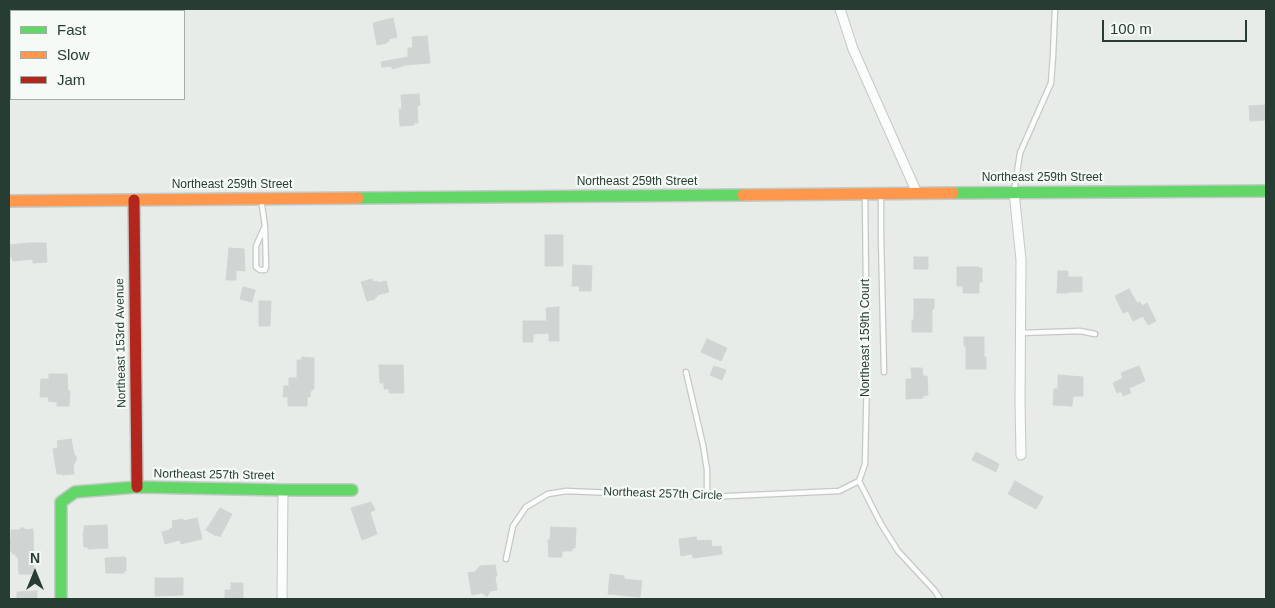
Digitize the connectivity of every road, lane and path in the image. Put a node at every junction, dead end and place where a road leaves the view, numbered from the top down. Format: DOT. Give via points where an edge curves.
graph roads {
  1 [pos="840,9"];
  2 [pos="1054,9"];
  3 [pos="1266,191"];
  4 [pos="1014,192"];
  5 [pos="917,193"];
  6 [pos="865,194"];
  7 [pos="881,194"];
  8 [pos="261,198"];
  9 [pos="134,200"];
  10 [pos="9,201"];
  11 [pos="265,226"];
  12 [pos="1021,333"];
  13 [pos="1095,334"];
  14 [pos="686,372"];
  15 [pos="884,372"];
  16 [pos="1021,455"];
  17 [pos="858,481"];
  18 [pos="137,487"];
  19 [pos="283,490"];
  20 [pos="352,490"];
  21 [pos="707,497"];
  22 [pos="506,559"];
  23 [pos="61,599"];
  24 [pos="282,599"];
  25 [pos="940,599"];
  1 -- 5 [label="street" via="854,49"];
  2 -- 4 [label="lane" via="1051,83 1020,153"];
  3 -- 4 [label="street, Northeast 259th Street"];
  4 -- 5 [label="street, Northeast 259th Street"];
  4 -- 12 [label="street" via="1021,260"];
  5 -- 7 [label="street, Northeast 259th Street"];
  6 -- 7 [label="street, Northeast 259th Street"];
  6 -- 8 [label="street, Northeast 259th Street"];
  6 -- 17 [label="lane, Northeast 159th Court" via="865,464"];
  7 -- 15 [label="lane"];
  8 -- 9 [label="street, Northeast 259th Street"];
  8 -- 11 [label="lane"];
  9 -- 10 [label="street, Northeast 259th Street"];
  9 -- 18 [label="street, Northeast 153rd Avenue"];
  11 -- 11 [label="lane" via="266,266 265,270 260,270 256,266 256,246"];
  12 -- 13 [label="lane" via="1080,331"];
  12 -- 16 [label="street"];
  14 -- 21 [label="lane" via="703,445"];
  17 -- 21 [label="lane, Northeast 257th Circle" via="839,492"];
  17 -- 25 [label="lane" via="898,551"];
  18 -- 19 [label="street, Northeast 257th Street"];
  18 -- 23 [label="street, Northeast 257th Street" via="75,492 61,502"];
  19 -- 20 [label="street, Northeast 257th Street"];
  19 -- 24 [label="street"];
  21 -- 22 [label="lane, Northeast 257th Circle" via="566,491 548,494 526,507 513,526"];
}
